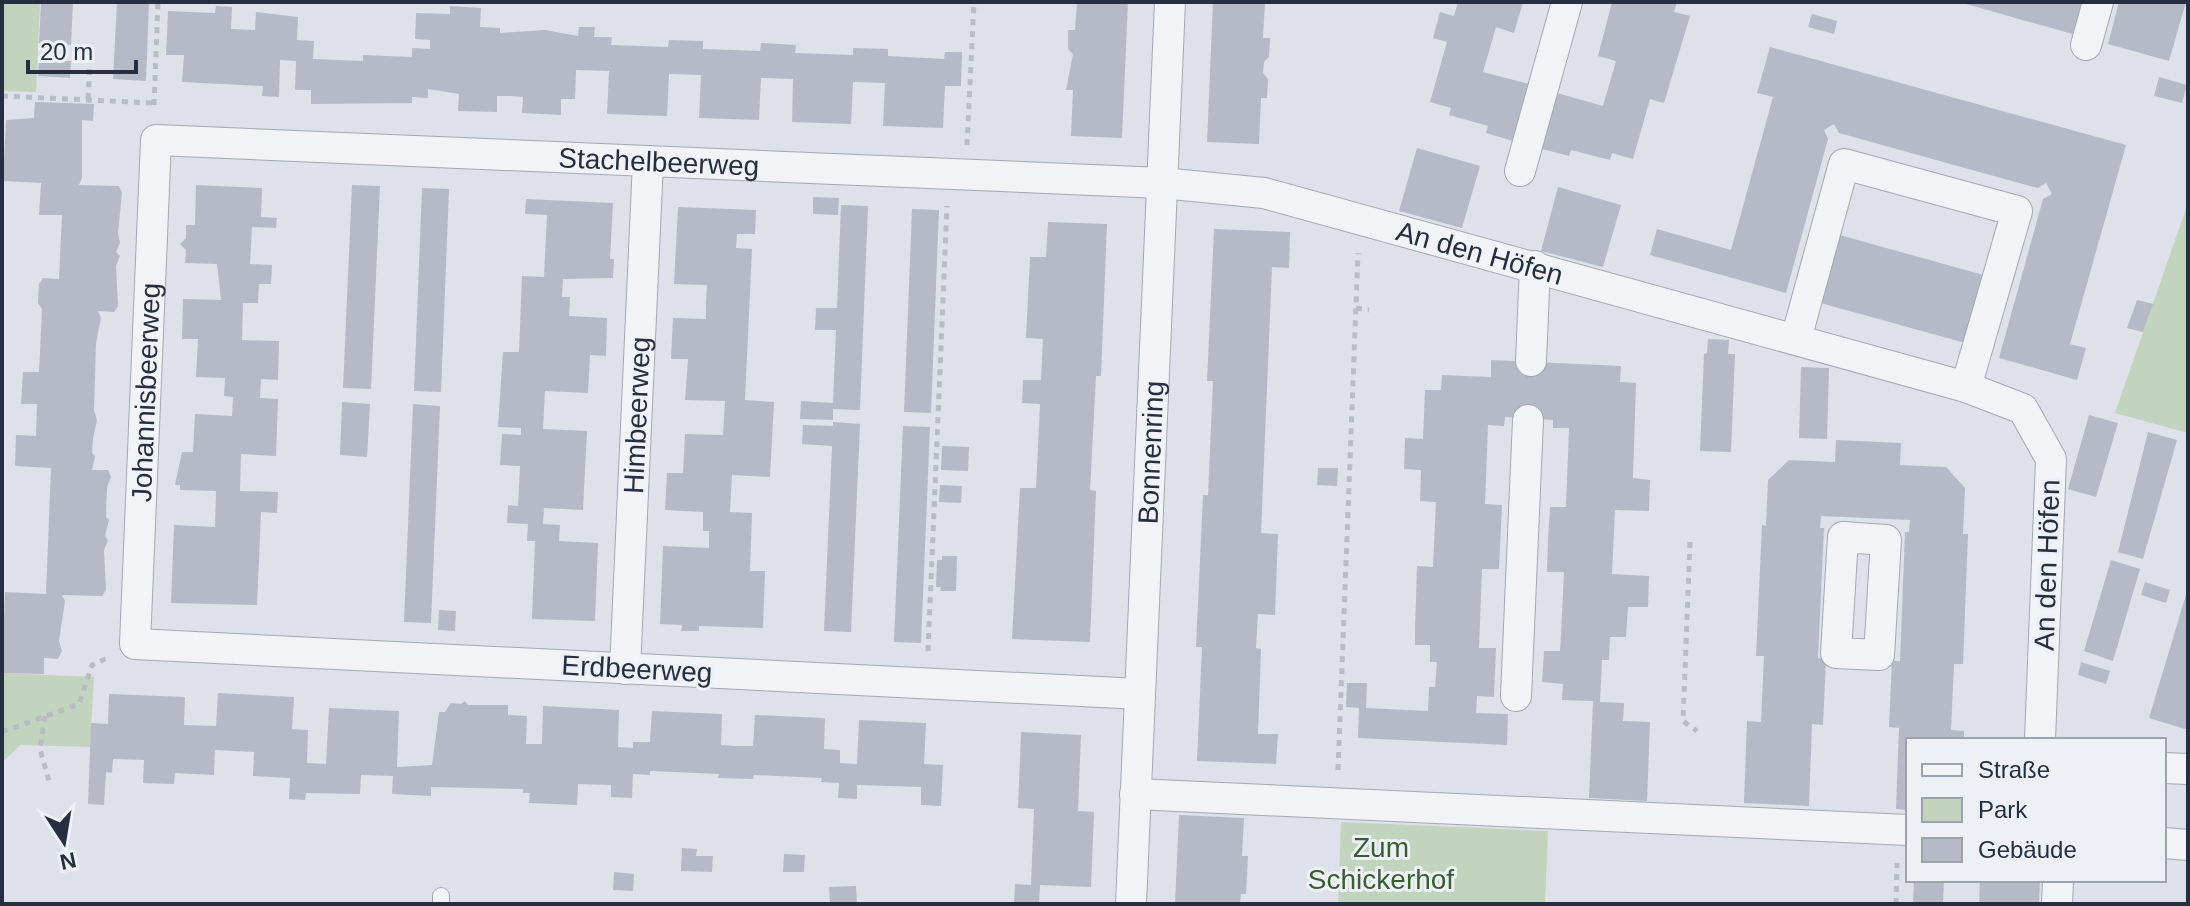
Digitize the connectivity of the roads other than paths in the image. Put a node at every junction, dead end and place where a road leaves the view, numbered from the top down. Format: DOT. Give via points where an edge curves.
graph roads {
  1 [pos="1170,2"];
  2 [pos="1567,2"];
  3 [pos="2098,2"];
  4 [pos="2086,45"];
  5 [pos="156,140"];
  6 [pos="648,162"];
  7 [pos="1520,171"];
  8 [pos="1162,183"];
  9 [pos="1535,266"];
  10 [pos="1796,339"];
  11 [pos="1531,361"];
  12 [pos="1966,387"];
  13 [pos="1528,420"];
  14 [pos="135,644"];
  15 [pos="625,669"];
  16 [pos="1140,694"];
  17 [pos="1516,696"];
  18 [pos="2040,738"];
  19 [pos="2166,768"];
  20 [pos="2188,769"];
  21 [pos="1135,794"];
  22 [pos="1903,830"];
  23 [pos="2166,843"];
  24 [pos="2188,845"];
  25 [pos="2058,882"];
  26 [pos="1131,904"];
  27 [pos="2057,904"];
  1 -- 8 [label="street, Bonnenring"];
  2 -- 7 [label="street"];
  3 -- 4 [label="street"];
  5 -- 6 [label="street, Stachelbeerweg"];
  5 -- 14 [label="street, Johannisbeerweg"];
  6 -- 8 [label="street, Stachelbeerweg"];
  6 -- 15 [label="street, Himbeerweg"];
  8 -- 9 [label="street, An den Höfen" via="1264,193"];
  8 -- 16 [label="street, Bonnenring"];
  9 -- 10 [label="street, An den Höfen"];
  9 -- 11 [label="street"];
  10 -- 12 [label="street, An den Höfen"];
  10 -- 12 [label="street" via="1844,164 2017,211"];
  12 -- 18 [label="street, An den Höfen" via="2023,409 2051,459"];
  13 -- 17 [label="street"];
  14 -- 15 [label="street, Erdbeerweg"];
  15 -- 16 [label="street, Erdbeerweg"];
  16 -- 21 [label="street, Bonnenring"];
  19 -- 20 [label="street"];
  21 -- 22 [label="street"];
  21 -- 26 [label="street, Bonnenring"];
  23 -- 24 [label="street"];
  25 -- 27 [label="street"];
}
